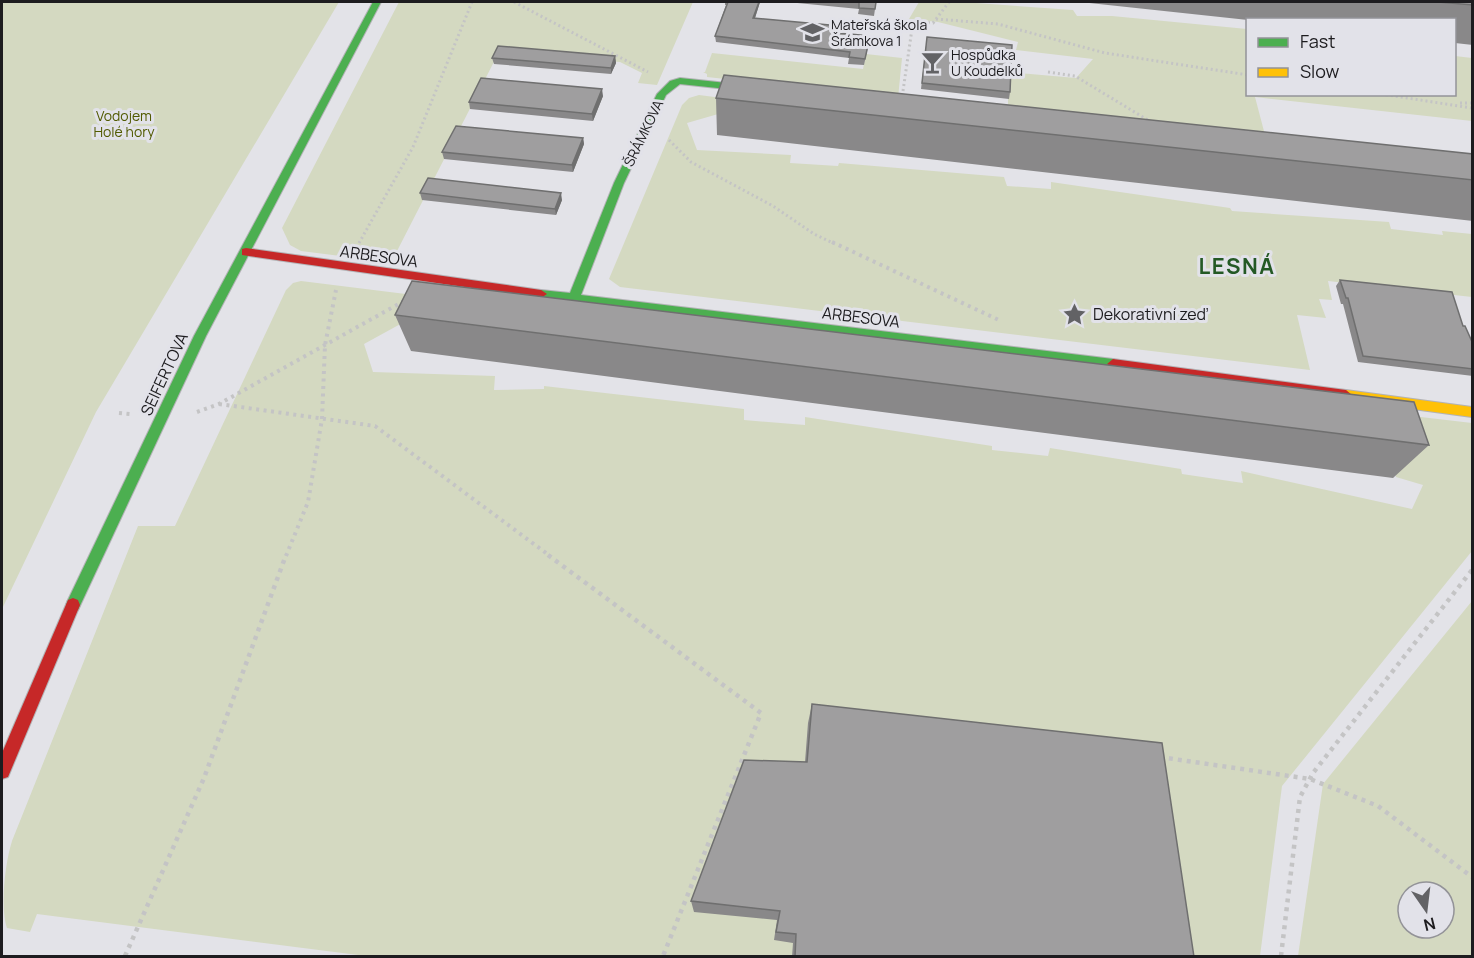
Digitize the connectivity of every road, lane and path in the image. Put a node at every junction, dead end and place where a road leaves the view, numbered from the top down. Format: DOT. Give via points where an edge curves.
graph roads {
  1 [pos="377,2"];
  2 [pos="472,2"];
  3 [pos="514,2"];
  4 [pos="949,2"];
  5 [pos="936,19"];
  6 [pos="908,21"];
  7 [pos="913,22"];
  8 [pos="1048,72"];
  9 [pos="1246,75"];
  10 [pos="673,82"];
  11 [pos="903,91"];
  12 [pos="784,92"];
  13 [pos="1398,96"];
  14 [pos="1473,105"];
  15 [pos="1155,124"];
  16 [pos="664,135"];
  17 [pos="246,252"];
  18 [pos="345,268"];
  19 [pos="414,296"];
  20 [pos="574,299"];
  21 [pos="1011,325"];
  22 [pos="325,345"];
  23 [pos="1473,412"];
  24 [pos="322,419"];
  25 [pos="1473,570"];
  26 [pos="1150,755"];
  27 [pos="2,771"];
  28 [pos="1310,779"];
  29 [pos="1473,877"];
  30 [pos="125,957"];
  31 [pos="663,957"];
  32 [pos="1281,957"];
  1 -- 17 [label="street, SEIFERTOVA"];
  2 -- 18 [label="path" via="413,147"];
  3 -- 10 [label="path"];
  4 -- 5 [label="path"];
  5 -- 7 [label="path" via="933,24"];
  5 -- 9 [label="path" via="998,24 1097,51"];
  6 -- 7 [label="path"];
  7 -- 11 [label="path"];
  8 -- 15 [label="path" via="1075,76"];
  10 -- 12 [label="street, ŠRÁMKOVA"];
  10 -- 20 [label="street, ŠRÁMKOVA" via="650,114 615,191"];
  13 -- 14 [label="path"];
  16 -- 21 [label="path" via="691,162 814,234"];
  17 -- 18 [label="street, ARBESOVA"];
  17 -- 27 [label="street, SEIFERTOVA" via="200,336 103,538"];
  18 -- 20 [label="street, ARBESOVA"];
  18 -- 22 [label="path" via="339,279"];
  19 -- 22 [label="path"];
  20 -- 23 [label="street, ARBESOVA"];
  22 -- 24 [label="path"];
  22 -- 24 [label="path" via="219,404"];
  24 -- 30 [label="path" via="308,502 204,778"];
  24 -- 31 [label="path" via="375,426 760,713"];
  25 -- 28 [label="path"];
  26 -- 28 [label="path"];
  28 -- 29 [label="path" via="1378,806"];
  28 -- 32 [label="path" via="1300,797"];
}
